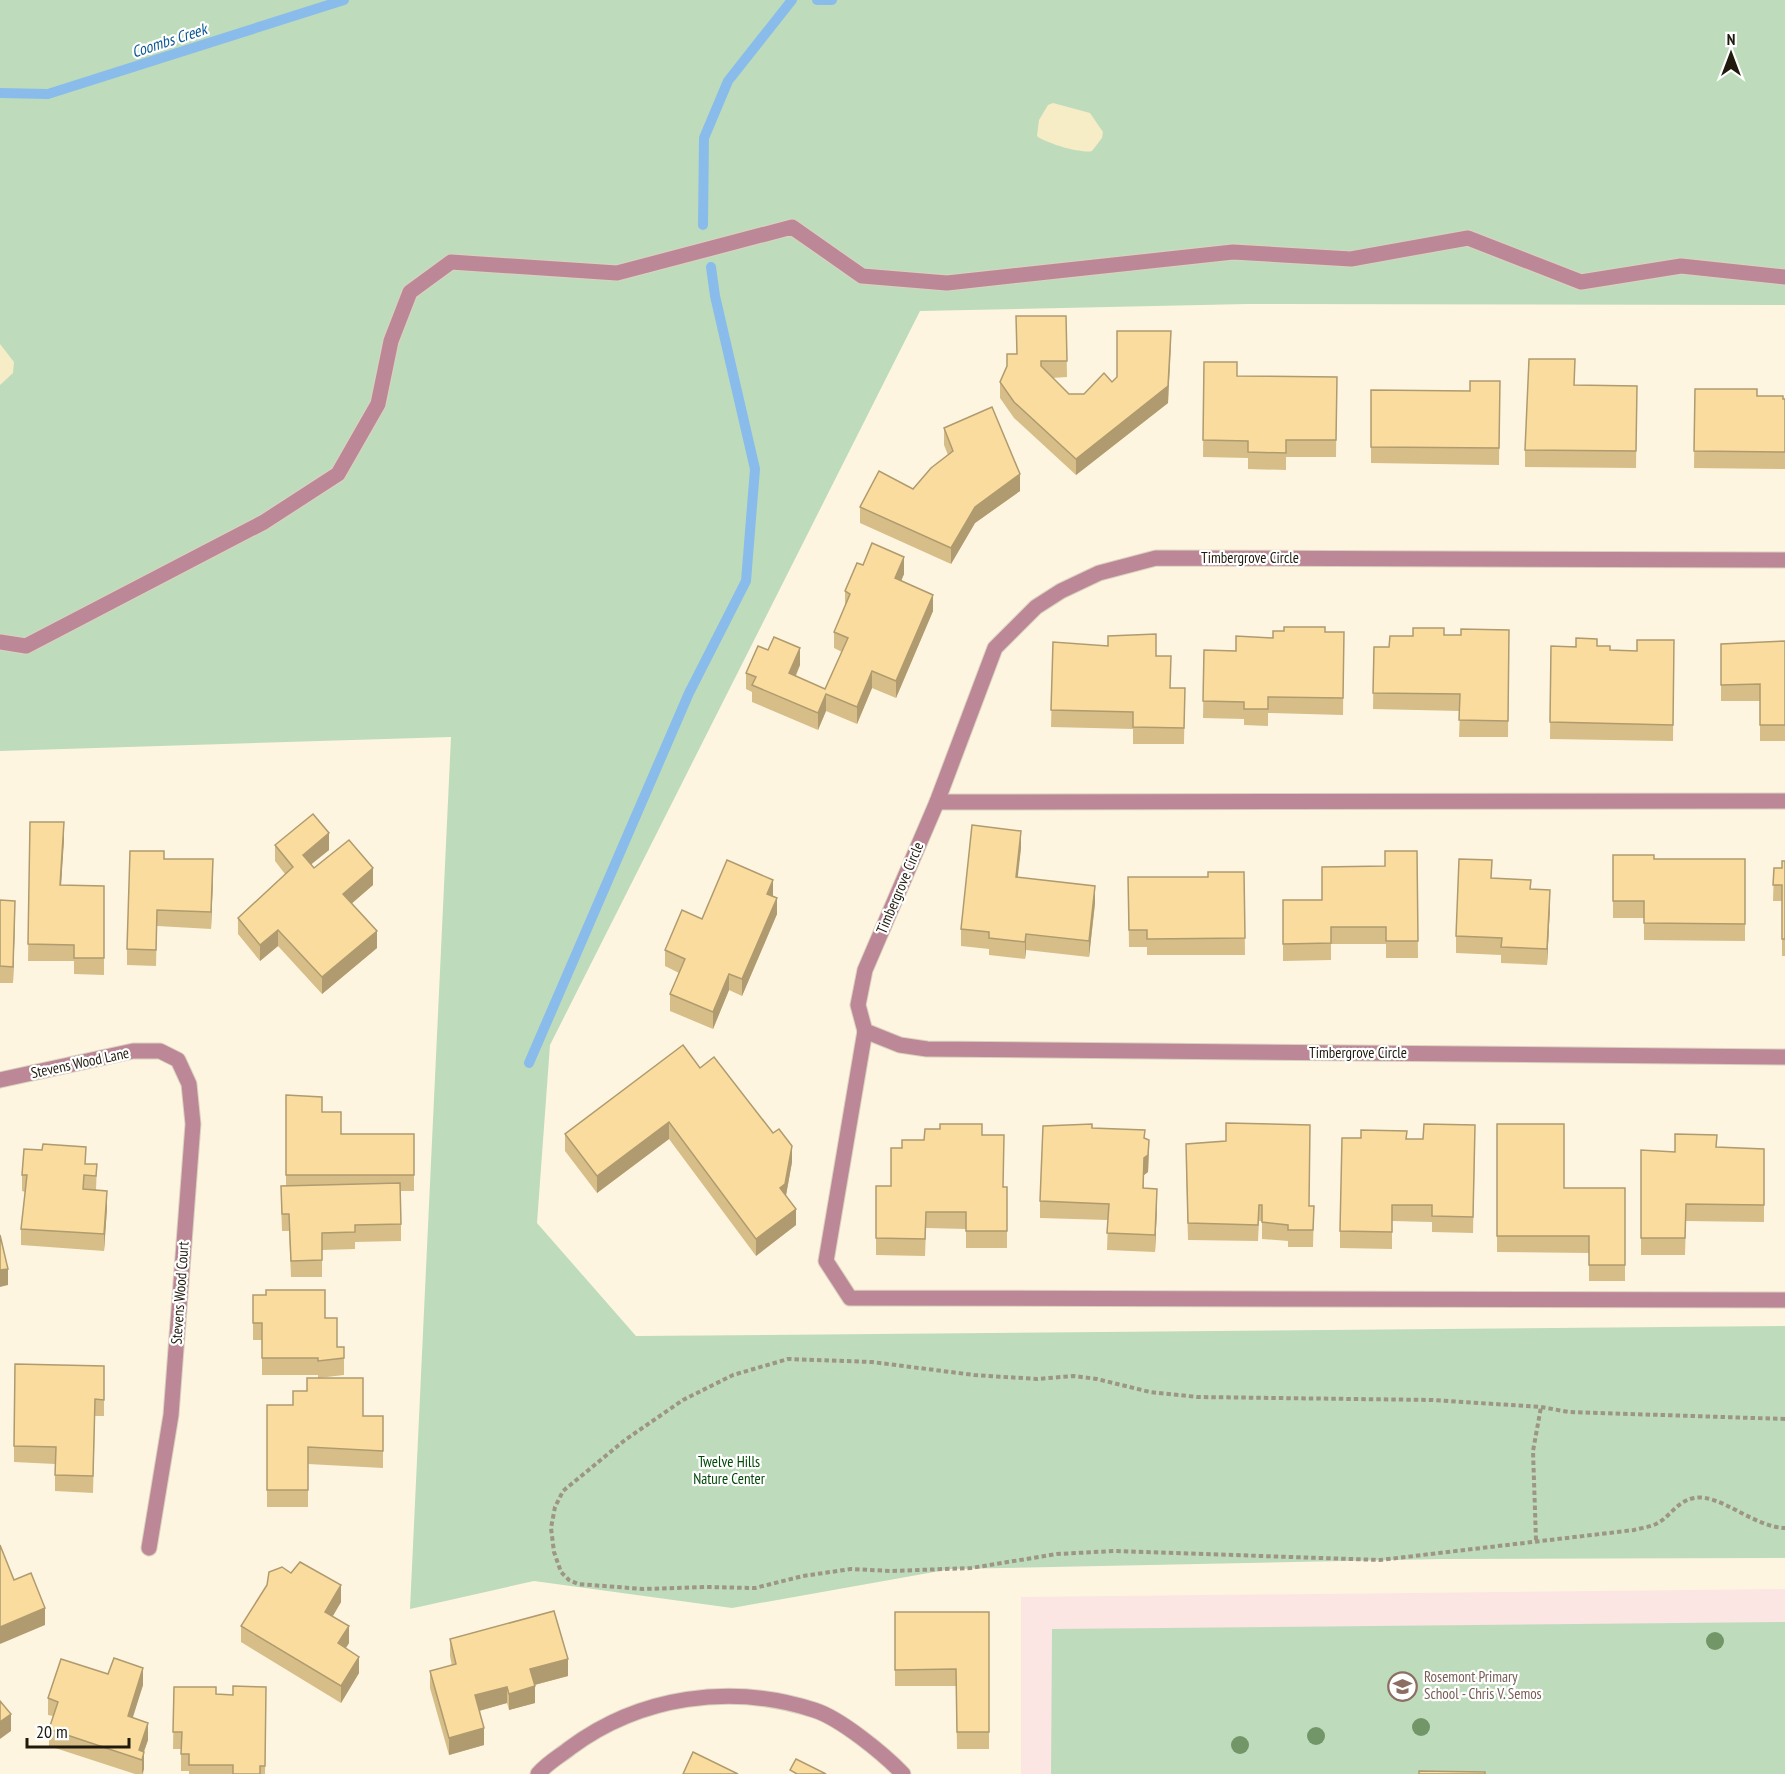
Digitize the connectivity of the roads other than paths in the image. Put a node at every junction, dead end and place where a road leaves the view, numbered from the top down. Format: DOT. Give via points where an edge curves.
graph roads {
  1 [pos="1785,277"];
  2 [pos="1785,560"];
  3 [pos="0,642"];
  4 [pos="1785,801"];
  5 [pos="937,802"];
  6 [pos="865,1031"];
  7 [pos="160,1051"];
  8 [pos="1785,1057"];
  9 [pos="0,1080"];
  10 [pos="1785,1300"];
  11 [pos="149,1548"];
  12 [pos="538,1774"];
  13 [pos="903,1774"];
  1 -- 3 [label="street" via="1681,266 1581,282 1467,238 1351,259 1233,252 947,283 862,276 792,227 617,273 452,262 410,292 391,341 378,404 338,474 264,522 26,646"];
  2 -- 5 [label="street, Timbergrove Circle" via="1156,558 1099,573 1036,607 995,648"];
  4 -- 5 [label="street"];
  5 -- 6 [label="street, Timbergrove Circle" via="865,970 858,1005"];
  6 -- 8 [label="street, Timbergrove Circle" via="900,1046 927,1049"];
  6 -- 10 [label="street" via="826,1261 850,1298"];
  7 -- 9 [label="street, Stevens Wood Lane" via="133,1051"];
  7 -- 11 [label="street, Stevens Wood Court" via="178,1060 189,1084 193,1124 171,1414"];
  12 -- 13 [label="street" via="595,1730 642,1709 682,1699 753,1696 816,1710 881,1751"];
}
